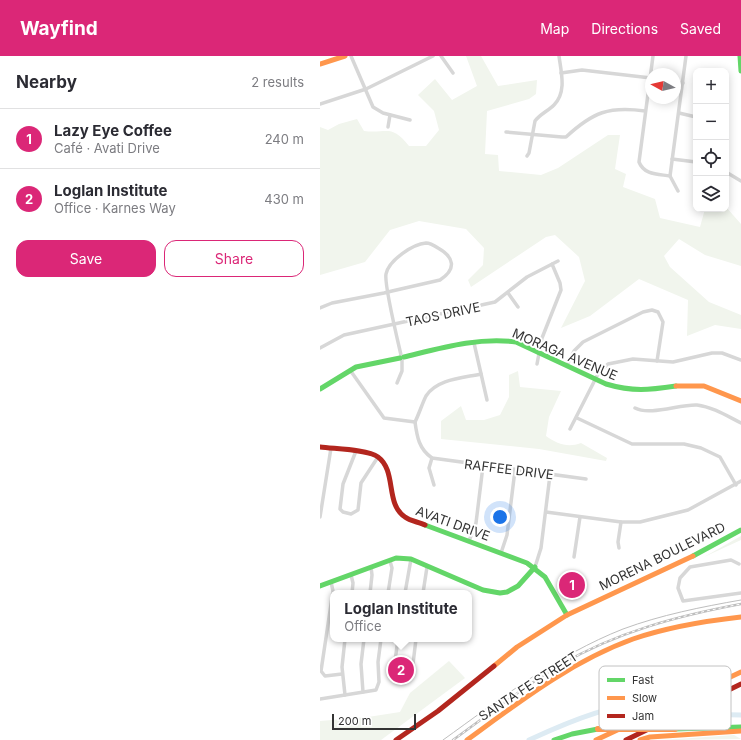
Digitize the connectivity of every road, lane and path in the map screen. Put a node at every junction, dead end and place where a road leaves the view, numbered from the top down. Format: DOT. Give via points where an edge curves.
graph roads {
  1 [pos="345,56"];
  2 [pos="352,56"];
  3 [pos="433,56"];
  4 [pos="441,56"];
  5 [pos="558,56"];
  6 [pos="653,56"];
  7 [pos="686,56"];
  8 [pos="740,57"];
  9 [pos="320,64"];
  10 [pos="652,68"];
  11 [pos="741,70"];
  12 [pos="453,73"];
  13 [pos="561,73"];
  14 [pos="645,77"];
  15 [pos="683,83"];
  16 [pos="366,89"];
  17 [pos="320,104"];
  18 [pos="646,104"];
  19 [pos="645,111"];
  20 [pos="679,113"];
  21 [pos="390,115"];
  22 [pos="693,116"];
  23 [pos="410,120"];
  24 [pos="388,127"];
  25 [pos="506,132"];
  26 [pos="532,134"];
  27 [pos="528,156"];
  28 [pos="672,159"];
  29 [pos="693,162"];
  30 [pos="729,174"];
  31 [pos="670,176"];
  32 [pos="741,181"];
  33 [pos="678,191"];
  34 [pos="558,261"];
  35 [pos="552,264"];
  36 [pos="388,292"];
  37 [pos="508,293"];
  38 [pos="518,307"];
  39 [pos="320,308"];
  40 [pos="395,324"];
  41 [pos="474,342"];
  42 [pos="320,348"];
  43 [pos="539,352"];
  44 [pos="402,357"];
  45 [pos="741,360"];
  46 [pos="657,361"];
  47 [pos="537,364"];
  48 [pos="567,365"];
  49 [pos="350,370"];
  50 [pos="481,374"];
  51 [pos="596,379"];
  52 [pos="397,383"];
  53 [pos="320,389"];
  54 [pos="487,400"];
  55 [pos="741,401"];
  56 [pos="635,408"];
  57 [pos="577,418"];
  58 [pos="415,422"];
  59 [pos="741,423"];
  60 [pos="570,428"];
  61 [pos="320,447"];
  62 [pos="331,448"];
  63 [pos="356,451"];
  64 [pos="378,457"];
  65 [pos="432,458"];
  66 [pos="483,466"];
  67 [pos="515,470"];
  68 [pos="550,474"];
  69 [pos="586,479"];
  70 [pos="741,481"];
  71 [pos="434,485"];
  72 [pos="736,485"];
  73 [pos="546,512"];
  74 [pos="320,517"];
  75 [pos="580,517"];
  76 [pos="621,522"];
  77 [pos="741,530"];
  78 [pos="469,541"];
  79 [pos="619,548"];
  80 [pos="501,553"];
  81 [pos="574,557"];
  82 [pos="410,559"];
  83 [pos="390,561"];
  84 [pos="739,564"];
  85 [pos="371,567"];
  86 [pos="427,567"];
  87 [pos="535,567"];
  88 [pos="350,575"];
  89 [pos="331,582"];
  90 [pos="320,586"];
  91 [pos="333,590"];
  92 [pos="352,590"];
  93 [pos="370,590"];
  94 [pos="388,590"];
  95 [pos="405,590"];
  96 [pos="423,590"];
  97 [pos="741,593"];
  98 [pos="330,611"];
  99 [pos="567,615"];
  100 [pos="741,617"];
  101 [pos="345,642"];
  102 [pos="364,642"];
  103 [pos="381,642"];
  104 [pos="398,642"];
  105 [pos="416,642"];
  106 [pos="741,672"];
  107 [pos="342,674"];
  108 [pos="731,677"];
  109 [pos="741,684"];
  110 [pos="731,689"];
  111 [pos="364,692"];
  112 [pos="345,695"];
  113 [pos="320,699"];
  114 [pos="731,727"];
  115 [pos="741,727"];
  116 [pos="599,729"];
  117 [pos="619,730"];
  118 [pos="647,730"];
  119 [pos="741,731"];
  120 [pos="396,740"];
  121 [pos="467,740"];
  122 [pos="554,740"];
  123 [pos="596,740"];
  124 [pos="626,740"];
  125 [pos="640,740"];
  1 -- 9 [label="main road"];
  2 -- 16 [label="street"];
  3 -- 16 [label="street"];
  4 -- 12 [label="street"];
  5 -- 13 [label="street"];
  6 -- 10 [label="street"];
  7 -- 15 [label="street"];
  8 -- 11 [label="main road"];
  13 -- 14 [label="street" via="582,70"];
  13 -- 26 [label="street" via="561,95 556,104 538,117"];
  15 -- 20 [label="street"];
  16 -- 17 [label="street"];
  16 -- 21 [label="street" via="373,107"];
  18 -- 19 [label="street"];
  19 -- 26 [label="street" via="626,108 608,110 584,120 566,137"];
  19 -- 31 [label="street" via="640,167 647,172"];
  20 -- 22 [label="street"];
  20 -- 28 [label="street"];
  21 -- 23 [label="street"];
  21 -- 24 [label="street"];
  25 -- 26 [label="street"];
  26 -- 27 [label="street"];
  28 -- 29 [label="street"];
  28 -- 31 [label="street"];
  30 -- 32 [label="street"];
  31 -- 33 [label="street"];
  34 -- 35 [label="street, TAOS DRIVE"];
  35 -- 37 [label="street, TAOS DRIVE" via="527,278"];
  35 -- 43 [label="street" via="561,290 548,318"];
  36 -- 36 [label="street" via="386,273 407,250 427,244 433,245 451,259 450,270 440,280"];
  36 -- 39 [label="street" via="332,303"];
  36 -- 40 [label="street"];
  37 -- 38 [label="street"];
  37 -- 40 [label="street, TAOS DRIVE" via="486,305"];
  40 -- 42 [label="street, TAOS DRIVE" via="344,335"];
  40 -- 44 [label="street"];
  41 -- 43 [label="main road, MORAGA AVENUE" via="508,340"];
  41 -- 44 [label="main road, MORAGA AVENUE"];
  41 -- 50 [label="street"];
  43 -- 47 [label="street"];
  43 -- 48 [label="main road, MORAGA AVENUE"];
  44 -- 49 [label="main road, MORAGA AVENUE"];
  44 -- 52 [label="street" via="402,371"];
  45 -- 46 [label="street" via="712,353 673,362"];
  46 -- 48 [label="street" via="663,320 658,312 652,310 583,342 574,351"];
  46 -- 51 [label="street" via="633,359 608,364"];
  48 -- 51 [label="main road, MORAGA AVENUE"];
  49 -- 53 [label="main road, MORAGA AVENUE"];
  49 -- 58 [label="street" via="384,418"];
  50 -- 54 [label="street"];
  50 -- 58 [label="street" via="442,383 436,387 426,397"];
  51 -- 55 [label="main road, MORAGA AVENUE" via="630,391 704,386"];
  51 -- 57 [label="street"];
  56 -- 59 [label="street" via="656,410 697,405 713,408"];
  57 -- 60 [label="street"];
  57 -- 72 [label="street" via="632,444 684,444 701,448 720,458"];
  58 -- 65 [label="street" via="420,446"];
  61 -- 62 [label="main road"];
  62 -- 63 [label="main road"];
  62 -- 74 [label="street"];
  63 -- 64 [label="main road"];
  63 -- 64 [label="street" via="343,484 340,509 349,514 358,510 364,476"];
  64 -- 78 [label="main road, AVATI DRIVE" via="386,467 395,504 400,512 408,518"];
  65 -- 66 [label="street, RAFFEE DRIVE"];
  65 -- 71 [label="street" via="428,468"];
  66 -- 67 [label="street, RAFFEE DRIVE"];
  66 -- 78 [label="street" via="476,523"];
  67 -- 68 [label="street, RAFFEE DRIVE"];
  67 -- 80 [label="street" via="507,535"];
  68 -- 69 [label="street, RAFFEE DRIVE"];
  68 -- 73 [label="street"];
  70 -- 72 [label="street"];
  72 -- 76 [label="street" via="688,510 644,521"];
  73 -- 75 [label="street"];
  73 -- 87 [label="street" via="541,548"];
  75 -- 76 [label="street"];
  75 -- 81 [label="street"];
  76 -- 79 [label="street"];
  77 -- 99 [label="main road, MORENA BOULEVARD"];
  78 -- 80 [label="main road, AVATI DRIVE"];
  80 -- 87 [label="main road, AVATI DRIVE"];
  82 -- 83 [label="main road"];
  82 -- 86 [label="main road"];
  82 -- 95 [label="street"];
  83 -- 85 [label="main road"];
  83 -- 94 [label="street" via="392,568"];
  84 -- 97 [label="street" via="731,560 690,567 680,578 678,588 683,601"];
  85 -- 88 [label="main road"];
  85 -- 93 [label="street"];
  86 -- 87 [label="main road" via="483,590 503,594 514,590"];
  86 -- 96 [label="street"];
  87 -- 99 [label="main road, AVATI DRIVE" via="545,577"];
  88 -- 89 [label="main road"];
  88 -- 92 [label="street"];
  89 -- 90 [label="main road"];
  89 -- 91 [label="street"];
  98 -- 107 [label="street" via="321,671 326,676"];
  99 -- 120 [label="main road, MORENA BOULEVARD" via="517,647 438,711"];
  100 -- 121 [label="main road, SANTA FE STREET" via="674,627 616,646 567,671"];
  101 -- 107 [label="street"];
  102 -- 111 [label="street" via="361,664"];
  103 -- 111 [label="street" via="379,682 376,690"];
  104 -- 105 [label="street" via="396,673 409,676 412,672"];
  106 -- 108 [label="main road"];
  107 -- 112 [label="street"];
  109 -- 110 [label="main road"];
  111 -- 112 [label="street"];
  112 -- 113 [label="street"];
  114 -- 115 [label="main road, bridge"];
  116 -- 122 [label="main road, bridge"];
  117 -- 123 [label="main road"];
  118 -- 124 [label="main road"];
  119 -- 125 [label="main road" via="650,737"];
}
